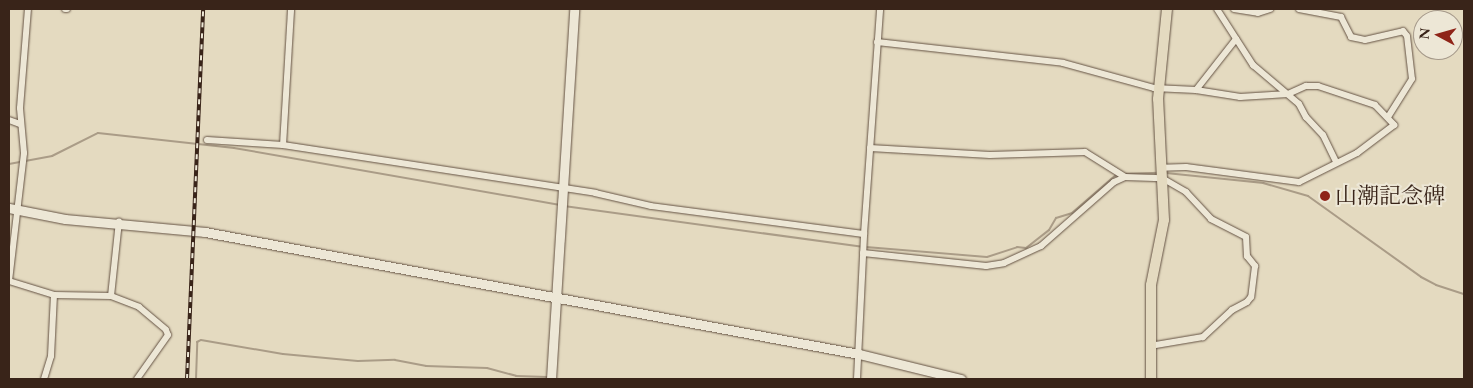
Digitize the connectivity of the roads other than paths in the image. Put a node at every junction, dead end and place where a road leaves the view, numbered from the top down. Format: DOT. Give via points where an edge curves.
graph roads {
  1 [pos="28,9"];
  2 [pos="291,9"];
  3 [pos="574,9"];
  4 [pos="880,9"];
  5 [pos="1168,9"];
  6 [pos="1217,9"];
  7 [pos="1234,9"];
  8 [pos="1270,9"];
  9 [pos="1299,9"];
  10 [pos="1236,38"];
  11 [pos="877,42"];
  12 [pos="1158,88"];
  13 [pos="1196,90"];
  14 [pos="1288,94"];
  15 [pos="1388,117"];
  16 [pos="9,120"];
  17 [pos="20,124"];
  18 [pos="207,140"];
  19 [pos="283,145"];
  20 [pos="870,148"];
  21 [pos="1336,162"];
  22 [pos="1162,172"];
  23 [pos="1125,177"];
  24 [pos="564,190"];
  25 [pos="13,209"];
  26 [pos="118,221"];
  27 [pos="864,234"];
  28 [pos="863,253"];
  29 [pos="9,281"];
  30 [pos="54,295"];
  31 [pos="111,296"];
  32 [pos="557,297"];
  33 [pos="1150,346"];
  34 [pos="859,354"];
  35 [pos="44,379"];
  36 [pos="137,379"];
  37 [pos="551,379"];
  38 [pos="857,379"];
  39 [pos="961,379"];
  40 [pos="1150,379"];
  1 -- 17 [label="street"];
  2 -- 19 [label="street"];
  3 -- 24 [label="street"];
  4 -- 11 [label="street"];
  5 -- 12 [label="main road"];
  6 -- 10 [label="street"];
  7 -- 8 [label="street" via="1258,13"];
  9 -- 15 [label="street" via="1341,17 1351,37 1365,40 1398,30 1407,36 1412,79"];
  10 -- 13 [label="street"];
  10 -- 14 [label="street" via="1253,64"];
  11 -- 12 [label="street" via="1064,62"];
  11 -- 20 [label="street"];
  12 -- 13 [label="street"];
  12 -- 22 [label="main road"];
  13 -- 14 [label="street" via="1240,97"];
  14 -- 15 [label="street" via="1306,86 1318,86 1375,105"];
  14 -- 21 [label="street" via="1323,135"];
  15 -- 21 [label="street" via="1394,125 1357,153"];
  16 -- 17 [label="street"];
  17 -- 25 [label="street" via="24,153"];
  18 -- 19 [label="street"];
  19 -- 24 [label="street"];
  20 -- 23 [label="street" via="990,154 1085,152"];
  20 -- 27 [label="street"];
  21 -- 22 [label="street" via="1299,182 1186,167"];
  22 -- 23 [label="street"];
  22 -- 33 [label="main road" via="1164,220 1151,285"];
  22 -- 33 [label="street" via="1211,219 1246,237 1247,256 1255,266 1247,302 1232,310 1203,337"];
  23 -- 28 [label="street" via="1105,188 1041,246 1004,263 986,266"];
  24 -- 27 [label="street" via="651,206"];
  24 -- 32 [label="street"];
  25 -- 26 [label="street" via="65,219"];
  25 -- 29 [label="street"];
  26 -- 31 [label="street"];
  26 -- 32 [label="street" via="205,232"];
  27 -- 28 [label="street"];
  28 -- 34 [label="street"];
  29 -- 30 [label="street"];
  30 -- 31 [label="street"];
  30 -- 35 [label="street" via="51,356"];
  31 -- 36 [label="street" via="139,307 168,335"];
  32 -- 34 [label="street"];
  32 -- 37 [label="street"];
  33 -- 40 [label="main road"];
  34 -- 38 [label="street"];
  34 -- 39 [label="street"];
}
